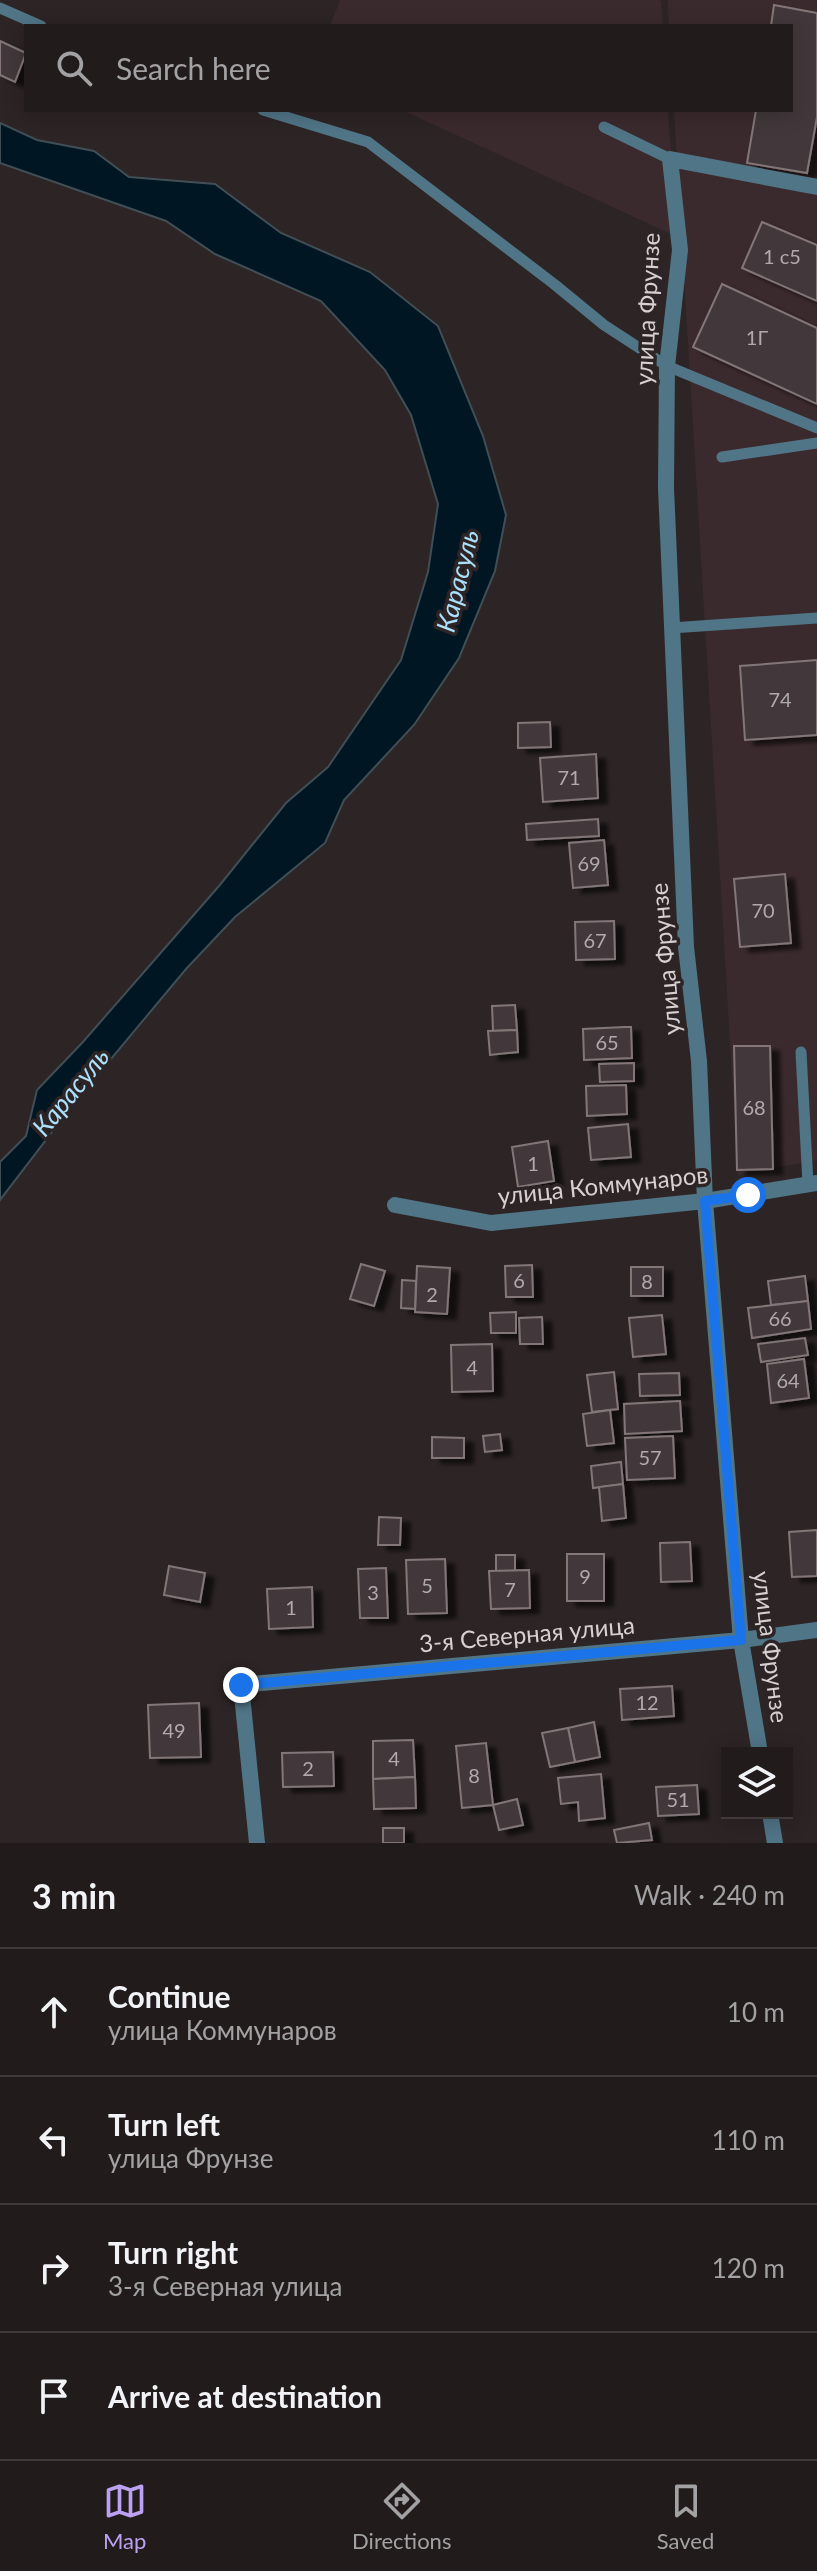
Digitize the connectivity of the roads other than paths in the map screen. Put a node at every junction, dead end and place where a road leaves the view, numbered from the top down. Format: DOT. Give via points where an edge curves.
graph roads {
  1 [pos="0,8"];
  2 [pos="36,24"];
  3 [pos="270,112"];
  4 [pos="604,127"];
  5 [pos="670,159"];
  6 [pos="817,187"];
  7 [pos="667,366"];
  8 [pos="817,428"];
  9 [pos="817,443"];
  10 [pos="722,457"];
  11 [pos="817,618"];
  12 [pos="671,628"];
  13 [pos="801,1052"];
  14 [pos="812,1184"];
  15 [pos="705,1201"];
  16 [pos="395,1205"];
  17 [pos="817,1630"];
  18 [pos="741,1640"];
  19 [pos="759,1747"];
  20 [pos="771,1819"];
  21 [pos="257,1843"];
  22 [pos="775,1843"];
  1 -- 2 [label="lane"];
  3 -- 7 [label="lane" via="368,142 604,325"];
  4 -- 5 [label="lane"];
  5 -- 6 [label="street"];
  5 -- 7 [label="street, улица Фрунзе" via="680,250"];
  7 -- 8 [label="lane"];
  7 -- 12 [label="street, улица Фрунзе"];
  9 -- 10 [label="lane"];
  11 -- 12 [label="lane"];
  12 -- 15 [label="street, улица Фрунзе" via="685,932 699,1061"];
  13 -- 14 [label="lane"];
  14 -- 15 [label="street, улица Коммунаров"];
  15 -- 16 [label="street, улица Коммунаров" via="491,1223"];
  15 -- 18 [label="street, улица Фрунзе"];
  17 -- 18 [label="street, 3-я Северная улица"];
  18 -- 19 [label="street, улица Фрунзе"];
  18 -- 21 [label="street, 3-я Северная улица" via="241,1685"];
  20 -- 22 [label="street"];
}
